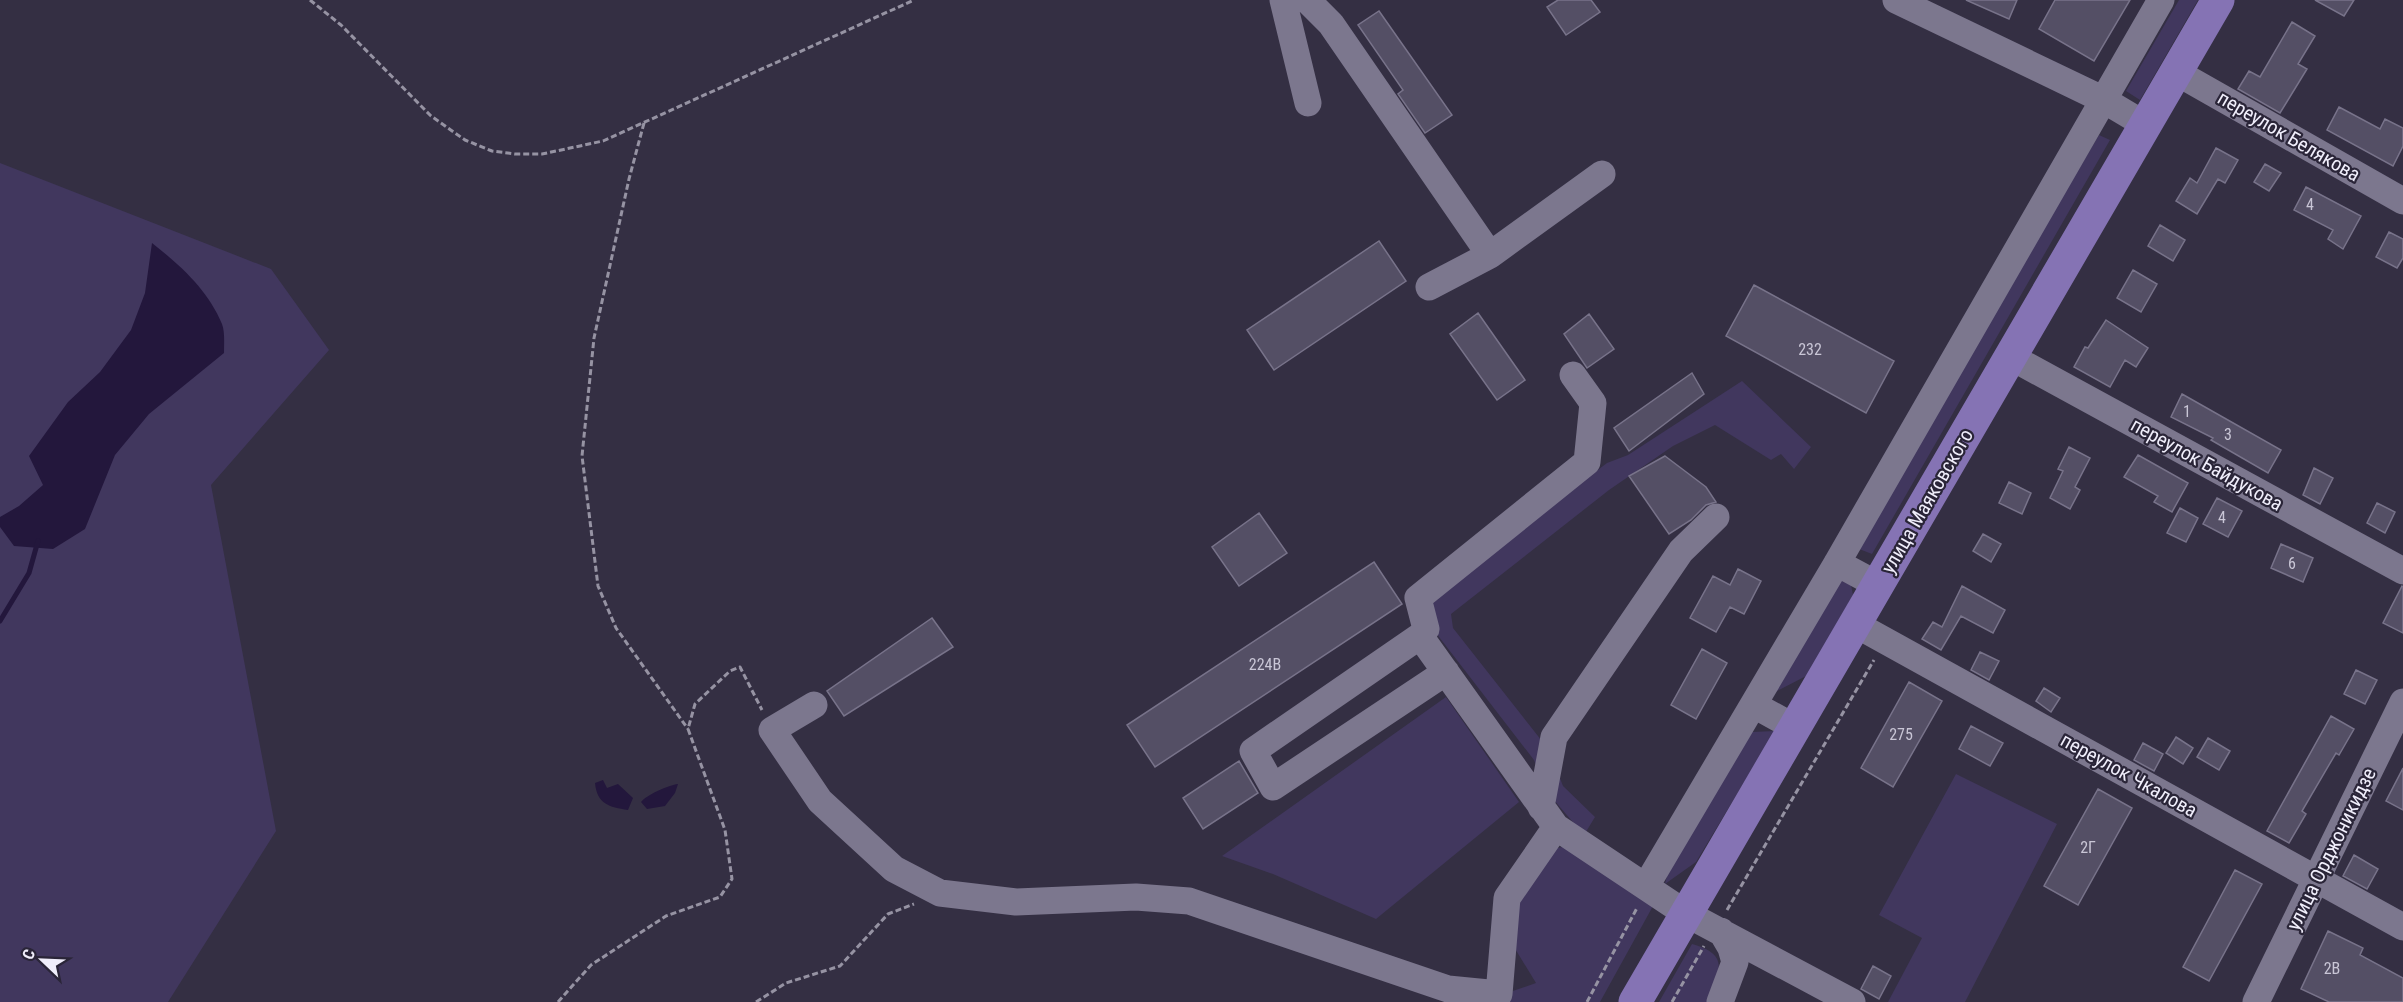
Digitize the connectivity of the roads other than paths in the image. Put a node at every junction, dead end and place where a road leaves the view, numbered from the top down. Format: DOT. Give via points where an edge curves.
graph roads {
  1 [pos="1284,0"];
  2 [pos="1307,0"];
  3 [pos="1896,0"];
  4 [pos="2161,0"];
  5 [pos="2218,0"];
  6 [pos="2176,72"];
  7 [pos="2102,99"];
  8 [pos="1308,104"];
  9 [pos="2144,124"];
  10 [pos="1602,174"];
  11 [pos="2403,201"];
  12 [pos="1490,255"];
  13 [pos="1429,287"];
  14 [pos="2011,357"];
  15 [pos="1573,375"];
  16 [pos="1716,517"];
  17 [pos="1837,563"];
  18 [pos="2403,571"];
  19 [pos="1878,585"];
  20 [pos="1855,624"];
  21 [pos="1420,636"];
  22 [pos="1446,672"];
  23 [pos="2403,702"];
  24 [pos="814,705"];
  25 [pos="1754,705"];
  26 [pos="1794,727"];
  27 [pos="1549,817"];
  28 [pos="2316,878"];
  29 [pos="1641,884"];
  30 [pos="1685,913"];
  31 [pos="2403,927"];
  32 [pos="1718,930"];
  33 [pos="2261,1000"];
  34 [pos="1635,1002"];
  35 [pos="1720,1002"];
  36 [pos="1852,1002"];
  1 -- 8 [label="street"];
  2 -- 12 [label="street" via="1331,24"];
  3 -- 7 [label="street"];
  4 -- 7 [label="street"];
  5 -- 6 [label="main road, улица Маяковского"];
  6 -- 9 [label="main road, улица Маяковского"];
  6 -- 11 [label="street, переулок Белякова"];
  7 -- 9 [label="street"];
  7 -- 17 [label="street"];
  9 -- 14 [label="main road, улица Маяковского"];
  10 -- 12 [label="street"];
  12 -- 13 [label="street"];
  14 -- 18 [label="street, переулок Байдукова"];
  14 -- 19 [label="main road, улица Маяковского"];
  15 -- 21 [label="street" via="1593,403 1587,462 1418,598 1426,629"];
  16 -- 27 [label="street" via="1681,551 1554,737"];
  17 -- 19 [label="street"];
  17 -- 25 [label="street"];
  19 -- 20 [label="main road, улица Маяковского"];
  20 -- 26 [label="main road, улица Маяковского"];
  20 -- 28 [label="street, переулок Чкалова"];
  21 -- 22 [label="street"];
  21 -- 22 [label="street" via="1253,751 1273,787"];
  22 -- 27 [label="street"];
  23 -- 28 [label="street, улица Орджоникидзе"];
  24 -- 27 [label="street" via="772,730 820,801 894,869 940,893 1016,902 1136,897 1190,901 1448,989 1498,994 1507,898"];
  25 -- 26 [label="street"];
  25 -- 29 [label="street"];
  26 -- 30 [label="main road, улица Маяковского"];
  27 -- 29 [label="street"];
  28 -- 31 [label="street, переулок Чкалова"];
  28 -- 33 [label="street, улица Орджоникидзе"];
  29 -- 30 [label="street"];
  30 -- 32 [label="street"];
  30 -- 34 [label="main road, улица Маяковского"];
  32 -- 35 [label="street" via="1736,962"];
  32 -- 36 [label="street"];
}
